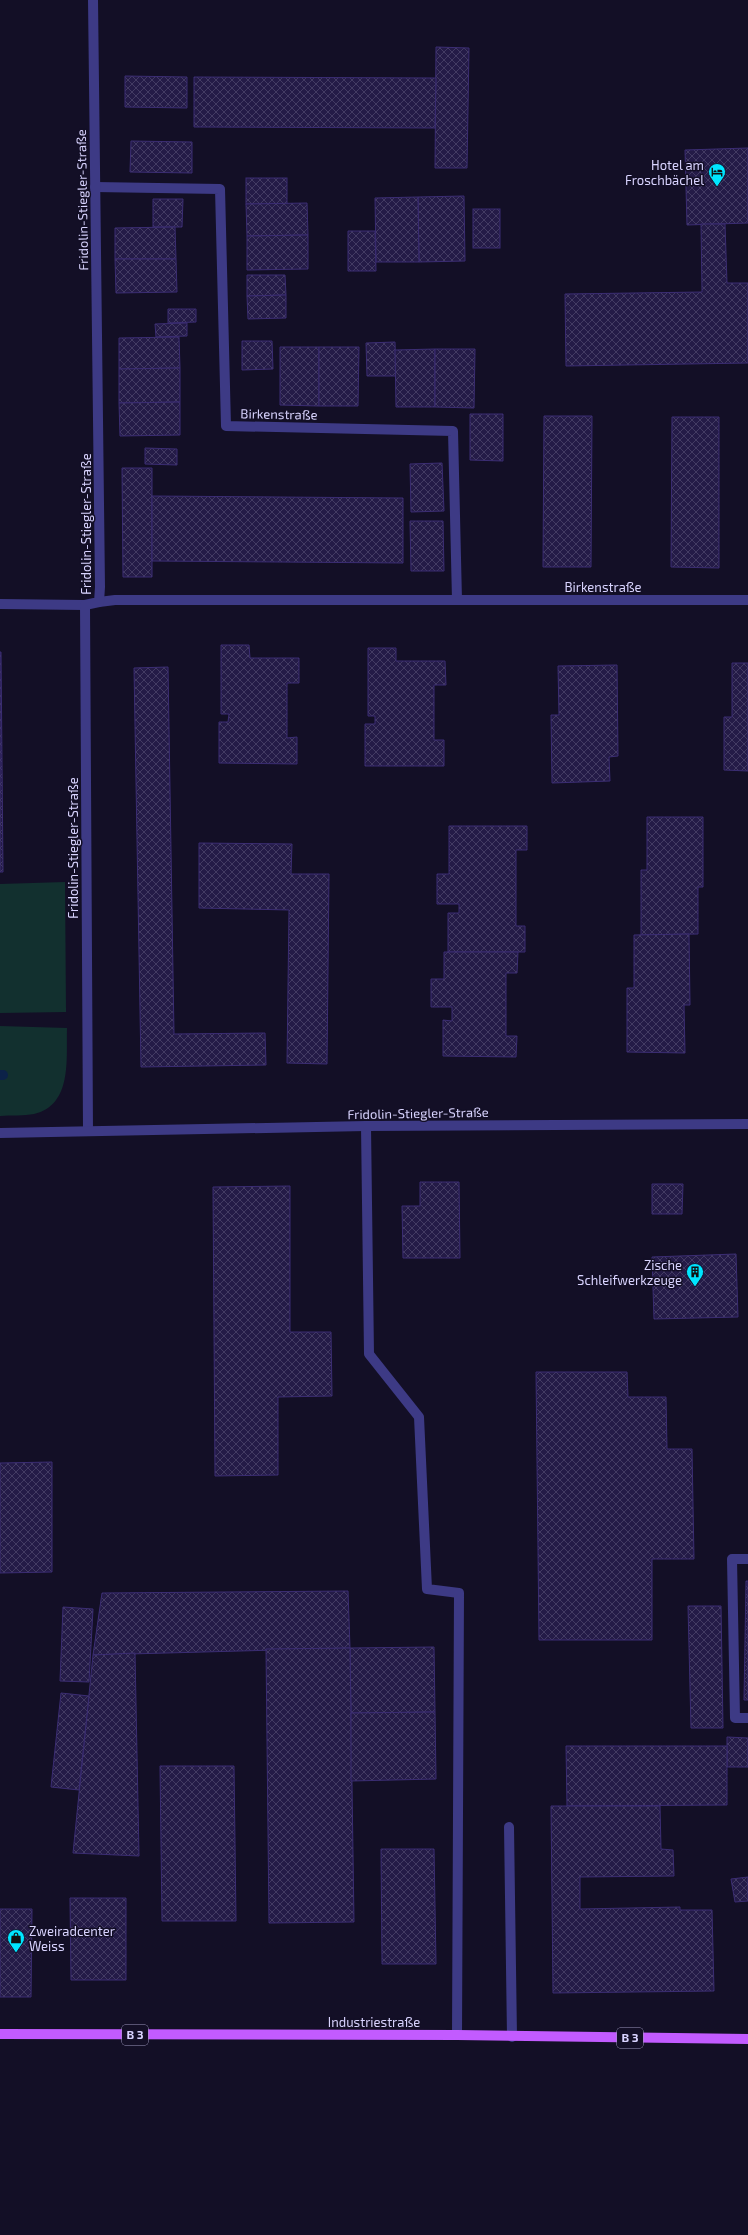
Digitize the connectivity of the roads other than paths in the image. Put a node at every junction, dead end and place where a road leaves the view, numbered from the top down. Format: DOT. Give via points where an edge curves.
graph roads {
  1 [pos="93,0"];
  2 [pos="95,187"];
  3 [pos="458,600"];
  4 [pos="748,600"];
  5 [pos="99,602"];
  6 [pos="0,604"];
  7 [pos="85,605"];
  8 [pos="748,1124"];
  9 [pos="366,1126"];
  10 [pos="88,1131"];
  11 [pos="0,1133"];
  12 [pos="748,1559"];
  13 [pos="748,1718"];
  14 [pos="509,1827"];
  15 [pos="0,2034"];
  16 [pos="457,2035"];
  17 [pos="512,2037"];
  18 [pos="748,2039"];
  1 -- 2 [label="street, Fridolin-Stiegler-Straße"];
  2 -- 3 [label="street, Birkenstraße" via="220,189 226,426 453,431"];
  2 -- 5 [label="street, Fridolin-Stiegler-Straße"];
  3 -- 4 [label="street, Birkenstraße"];
  3 -- 5 [label="street, Birkenstraße"];
  5 -- 7 [label="street, Fridolin-Stiegler-Straße"];
  6 -- 7 [label="street"];
  7 -- 10 [label="street, Fridolin-Stiegler-Straße"];
  8 -- 9 [label="street, Fridolin-Stiegler-Straße"];
  9 -- 10 [label="street, Fridolin-Stiegler-Straße" via="163,1132"];
  9 -- 16 [label="street" via="369,1354 419,1416 427,1589 459,1593"];
  10 -- 11 [label="street, Fridolin-Stiegler-Straße"];
  12 -- 13 [label="street" via="732,1560 735,1718"];
  14 -- 17 [label="street"];
  15 -- 16 [label="main road, Industriestraße / B 3"];
  16 -- 17 [label="main road, Industriestraße / B 3"];
  17 -- 18 [label="main road, Industriestraße / B 3"];
}
